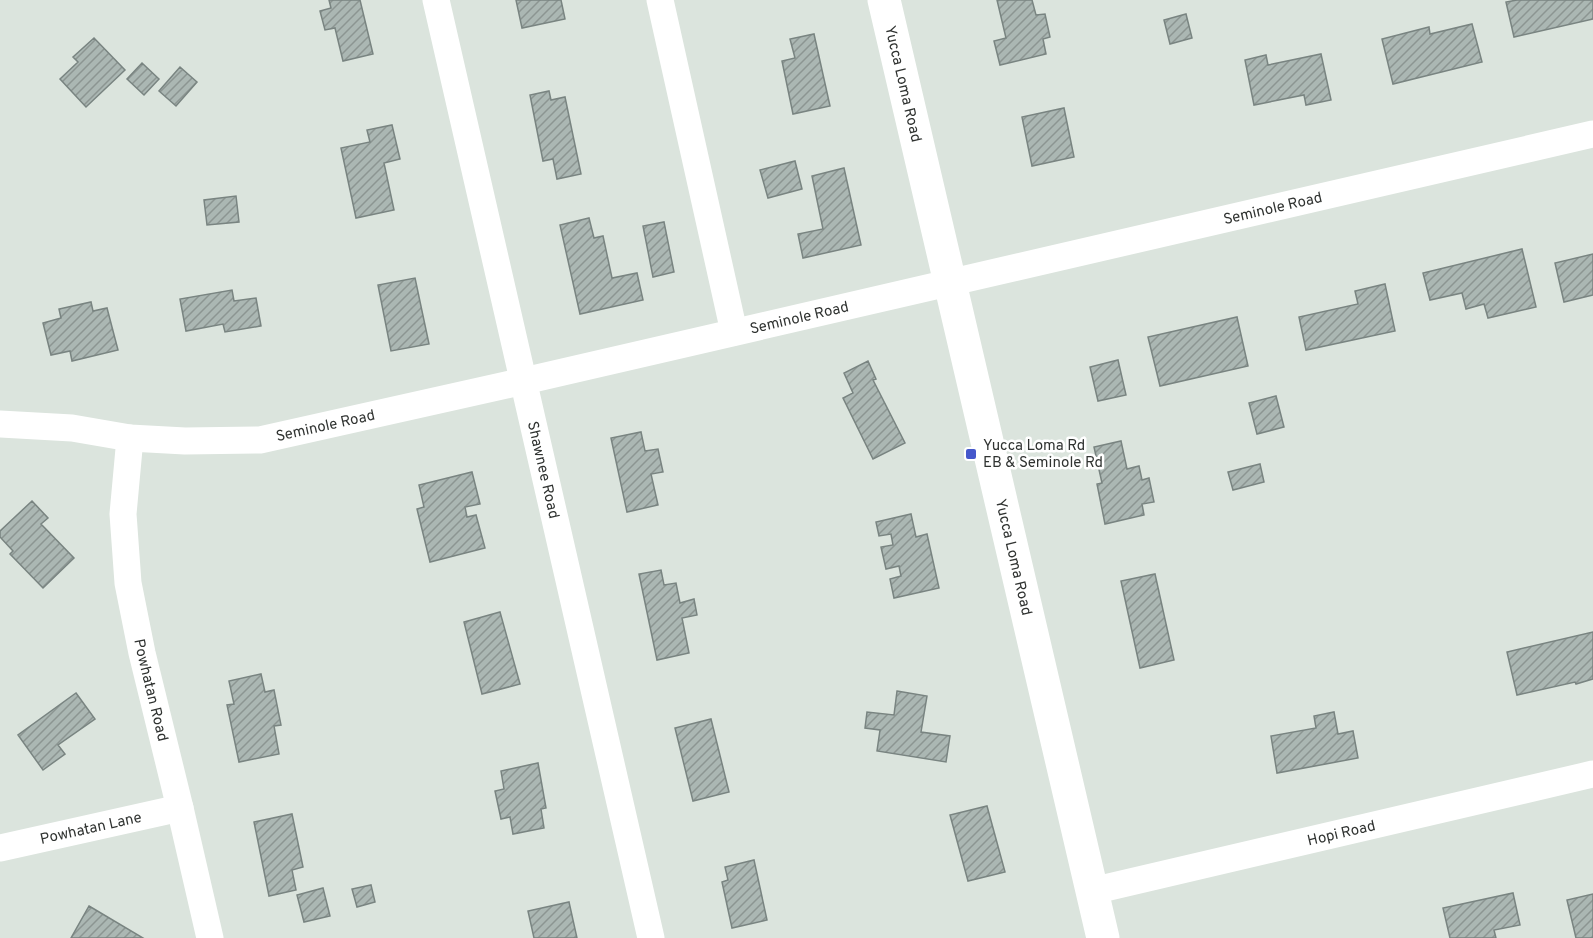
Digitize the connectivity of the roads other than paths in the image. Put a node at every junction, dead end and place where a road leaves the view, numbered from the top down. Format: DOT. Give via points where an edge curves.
graph roads {
  1 [pos="436,0"];
  2 [pos="660,0"];
  3 [pos="884,0"];
  4 [pos="1593,134"];
  5 [pos="950,283"];
  6 [pos="735,332"];
  7 [pos="524,381"];
  8 [pos="0,424"];
  9 [pos="130,438"];
  10 [pos="1593,774"];
  11 [pos="180,808"];
  12 [pos="0,848"];
  13 [pos="1092,891"];
  14 [pos="210,938"];
  15 [pos="651,938"];
  16 [pos="1103,938"];
  1 -- 7 [label="street, Shawnee Road"];
  2 -- 6 [label="street"];
  3 -- 5 [label="main road, Yucca Loma Road"];
  4 -- 5 [label="street, Seminole Road"];
  5 -- 6 [label="street, Seminole Road"];
  5 -- 13 [label="main road, Yucca Loma Road"];
  6 -- 7 [label="street, Seminole Road"];
  7 -- 9 [label="street, Seminole Road" via="260,440"];
  7 -- 15 [label="street, Shawnee Road"];
  8 -- 9 [label="street, Seminole Road" via="72,428"];
  9 -- 11 [label="street, Powhatan Road" via="123,514 128,583"];
  10 -- 13 [label="street, Hopi Road"];
  11 -- 12 [label="street, Powhatan Lane"];
  11 -- 14 [label="street, Powhatan Road"];
  13 -- 16 [label="main road, Yucca Loma Road"];
}
